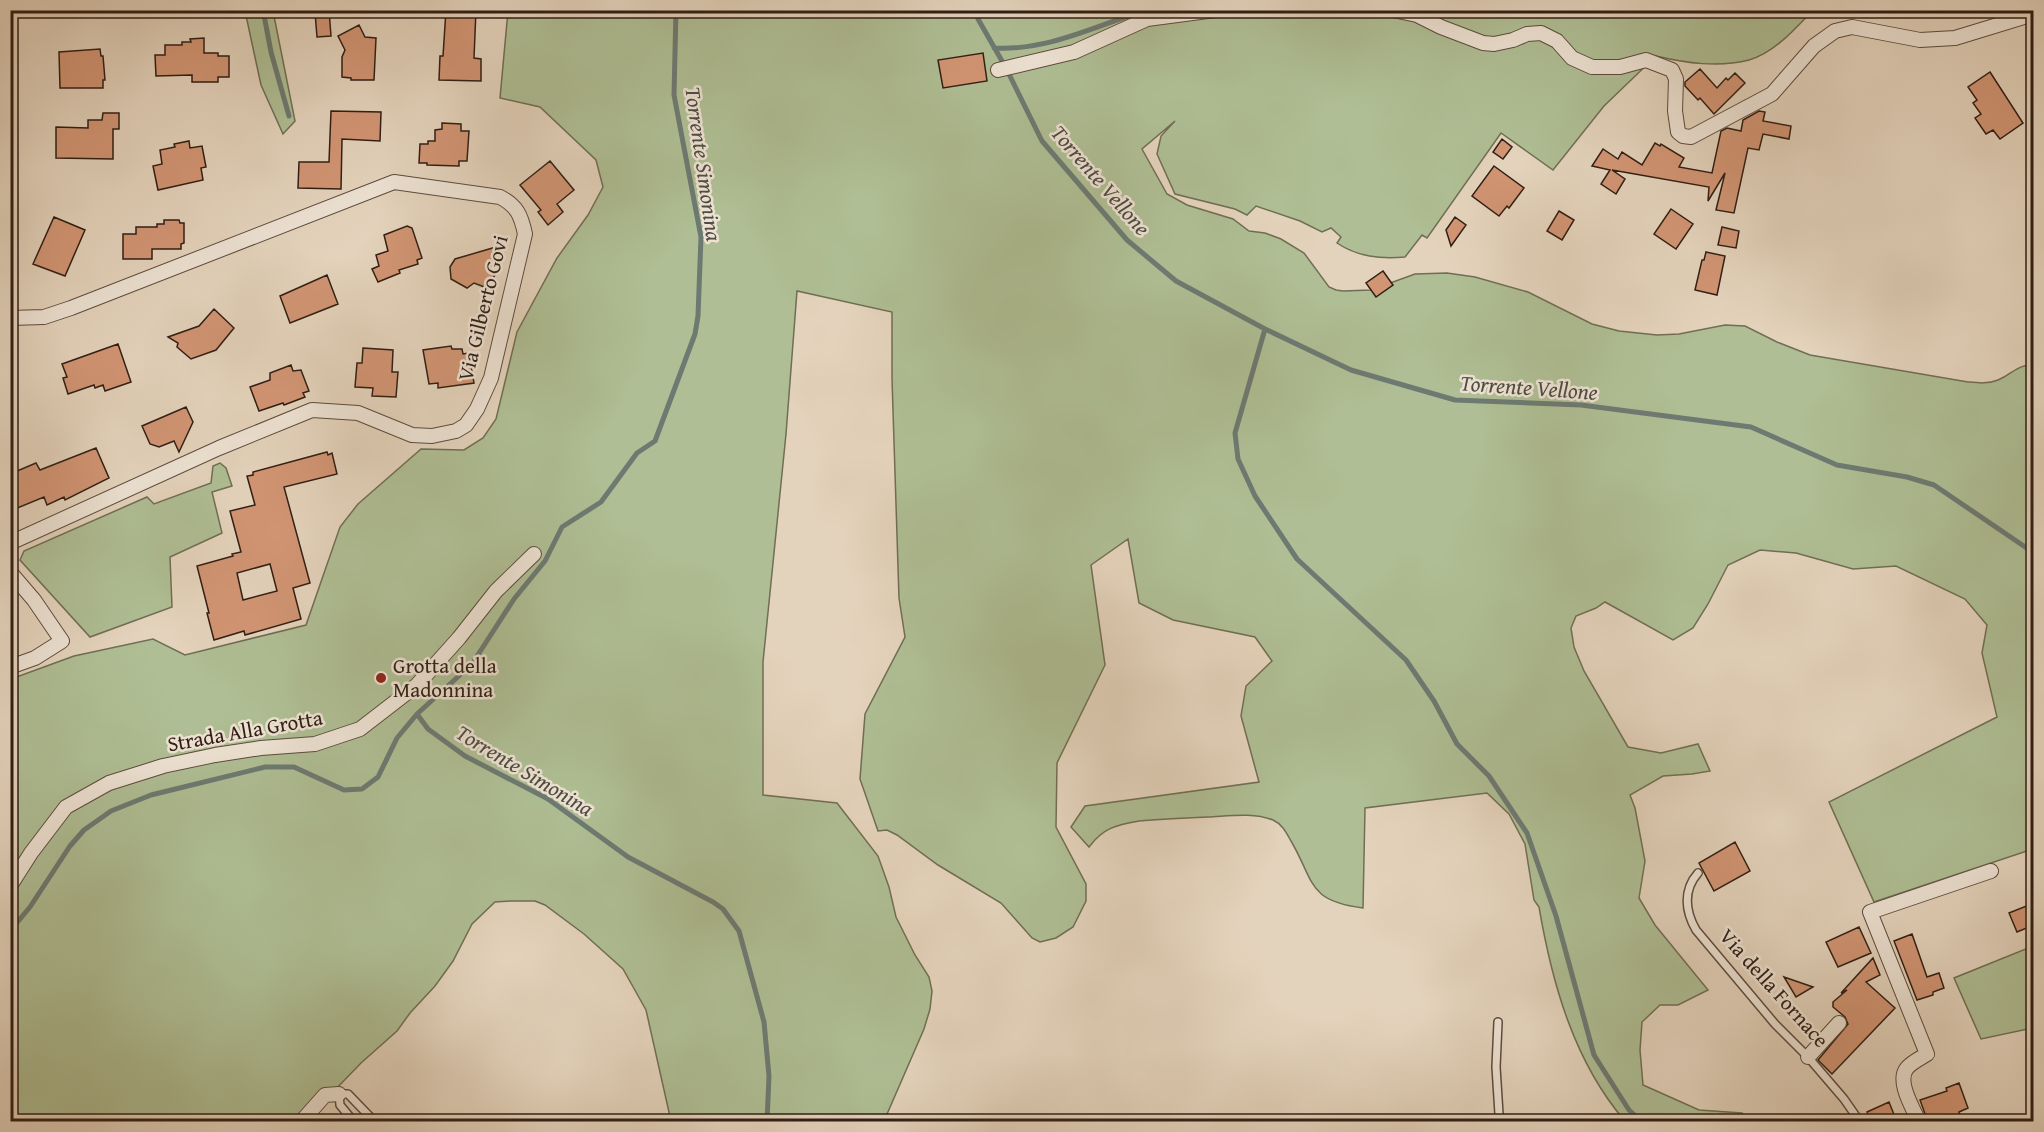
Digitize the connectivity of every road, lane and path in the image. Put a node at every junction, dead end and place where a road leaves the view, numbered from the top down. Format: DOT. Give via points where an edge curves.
graph roads {
  1 [pos="1215,10"];
  2 [pos="1393,10"];
  3 [pos="2034,14"];
  4 [pos="998,70"];
  5 [pos="10,318"];
  6 [pos="10,543"];
  7 [pos="534,554"];
  8 [pos="10,572"];
  9 [pos="10,667"];
  10 [pos="1990,872"];
  11 [pos="1698,873"];
  12 [pos="10,886"];
  13 [pos="1498,1022"];
  14 [pos="1839,1023"];
  15 [pos="1808,1057"];
  16 [pos="339,1094"];
  17 [pos="301,1122"];
  18 [pos="354,1122"];
  19 [pos="375,1122"];
  20 [pos="1502,1122"];
  21 [pos="1860,1122"];
  22 [pos="1919,1122"];
  1 -- 4 [label="street" via="1147,19 1074,52"];
  2 -- 3 [label="street" via="1418,15 1483,43 1541,33 1557,41 1572,58 1592,67 1620,67 1646,60 1672,70 1676,79 1678,132 1683,136 1691,136 1772,94 1814,46 1835,31 1852,27 1920,40 1954,38"];
  5 -- 6 [label="street, Via Gilberto Govi" via="44,317 71,308 394,182 500,196 522,216 525,234 491,378 466,425 432,436 412,435 358,413 312,410"];
  7 -- 12 [label="street, Strada Alla Grotta" via="496,591 417,685 360,729 315,744 261,748 163,766 109,783 66,807"];
  8 -- 9 [label="street" via="62,641 35,658"];
  10 -- 22 [label="street" via="1870,912 1927,1054 1909,1066 1903,1080"];
  11 -- 15 [label="lane, Via della Fornace" via="1688,894 1692,922 1775,1024"];
  13 -- 20 [label="lane" via="1496,1067"];
  14 -- 15 [label="street"];
  15 -- 21 [label="lane, Via della Fornace"];
  16 -- 17 [label="street" via="325,1095"];
  16 -- 18 [label="lane" via="340,1105"];
  16 -- 19 [label="lane" via="348,1094"];
}
